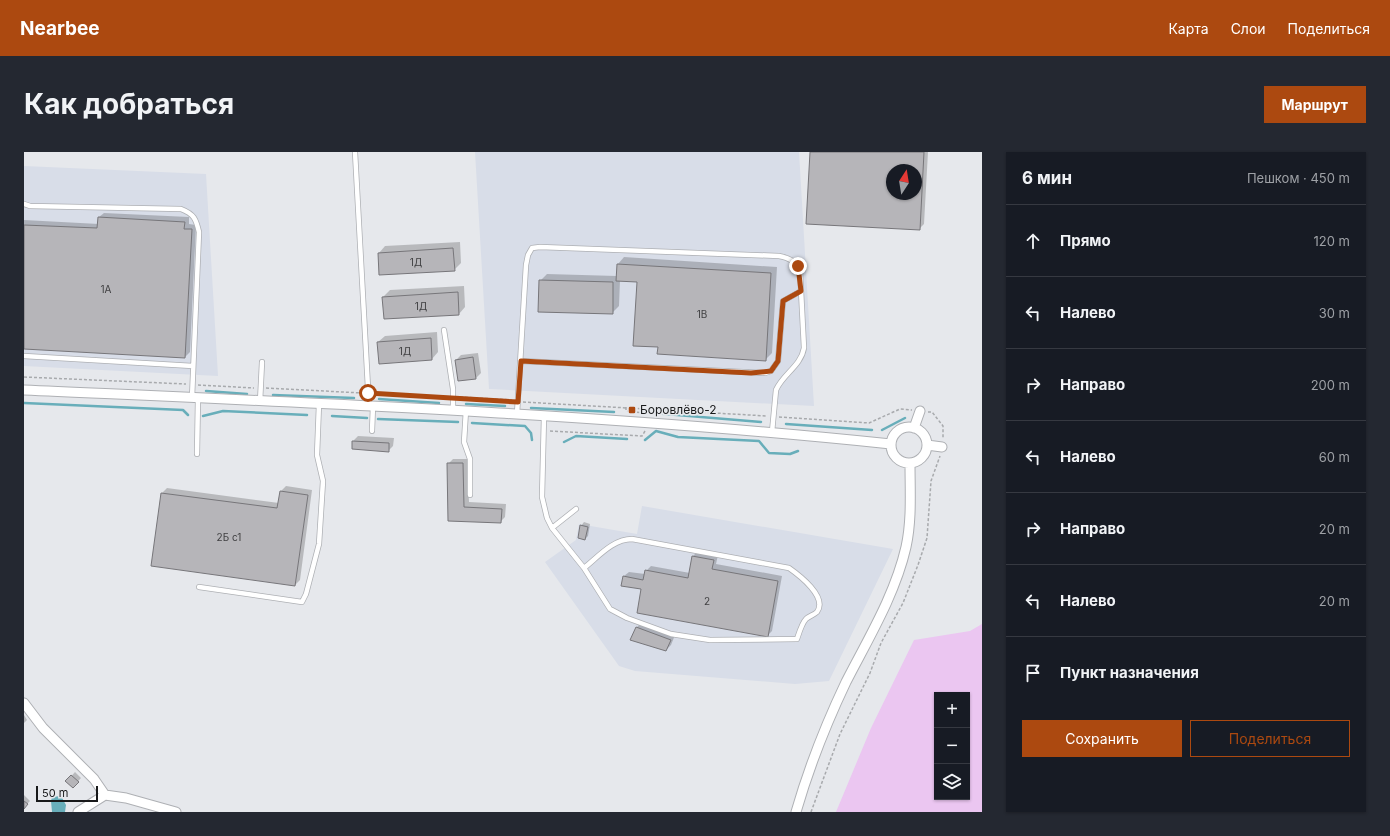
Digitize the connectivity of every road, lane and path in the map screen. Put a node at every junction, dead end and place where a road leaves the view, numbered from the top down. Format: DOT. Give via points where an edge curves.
graph roads {
  1 [pos="355,152"];
  2 [pos="24,204"];
  3 [pos="801,291"];
  4 [pos="444,330"];
  5 [pos="24,356"];
  6 [pos="521,361"];
  7 [pos="262,362"];
  8 [pos="193,366"];
  9 [pos="24,377"];
  10 [pos="192,384"];
  11 [pos="260,388"];
  12 [pos="24,390"];
  13 [pos="368,393"];
  14 [pos="453,397"];
  15 [pos="195,398"];
  16 [pos="260,402"];
  17 [pos="518,402"];
  18 [pos="319,404"];
  19 [pos="371,406"];
  20 [pos="626,407"];
  21 [pos="637,408"];
  22 [pos="453,410"];
  23 [pos="466,410"];
  24 [pos="920,411"];
  25 [pos="636,412"];
  26 [pos="517,414"];
  27 [pos="646,414"];
  28 [pos="544,415"];
  29 [pos="774,416"];
  30 [pos="649,428"];
  31 [pos="914,428"];
  32 [pos="544,430"];
  33 [pos="372,431"];
  34 [pos="772,432"];
  35 [pos="891,444"];
  36 [pos="927,445"];
  37 [pos="942,447"];
  38 [pos="198,454"];
  39 [pos="910,463"];
  40 [pos="470,495"];
  41 [pos="576,509"];
  42 [pos="552,528"];
  43 [pos="584,568"];
  44 [pos="199,587"];
  45 [pos="24,703"];
  46 [pos="105,795"];
  47 [pos="78,812"];
  48 [pos="176,812"];
  49 [pos="796,812"];
  50 [pos="811,812"];
  1 -- 13 [label="lane"];
  2 -- 8 [label="lane" via="181,209 191,213 200,232"];
  3 -- 6 [label="lane" via="783,301 778,361 771,371 765,373"];
  3 -- 6 [label="lane" via="798,266 788,258 780,256 536,247 528,254"];
  3 -- 29 [label="lane" via="802,358 776,390"];
  4 -- 14 [label="lane"];
  5 -- 8 [label="lane"];
  6 -- 17 [label="lane"];
  7 -- 11 [label="lane"];
  8 -- 10 [label="lane"];
  9 -- 10 [label="path"];
  10 -- 11 [label="path"];
  10 -- 15 [label="lane"];
  11 -- 13 [label="path"];
  11 -- 16 [label="lane"];
  12 -- 15 [label="street"];
  13 -- 14 [label="path"];
  13 -- 19 [label="lane"];
  14 -- 17 [label="path"];
  14 -- 22 [label="lane"];
  15 -- 16 [label="street"];
  15 -- 38 [label="lane"];
  16 -- 18 [label="street"];
  17 -- 20 [label="path"];
  17 -- 26 [label="lane"];
  18 -- 19 [label="street"];
  18 -- 44 [label="lane" via="317,455 323,481 319,544 302,602"];
  19 -- 22 [label="street"];
  19 -- 33 [label="lane"];
  20 -- 21 [label="path"];
  20 -- 25 [label="path" via="626,411"];
  21 -- 25 [label="path"];
  21 -- 29 [label="path"];
  22 -- 23 [label="street"];
  23 -- 26 [label="street"];
  23 -- 40 [label="lane" via="464,442 470,459"];
  24 -- 29 [label="path" via="900,409 869,423"];
  24 -- 31 [label="street"];
  24 -- 37 [label="path" via="932,412 944,426"];
  25 -- 27 [label="path"];
  26 -- 28 [label="street"];
  28 -- 32 [label="lane"];
  28 -- 34 [label="street"];
  29 -- 34 [label="lane"];
  30 -- 32 [label="path" via="642,436"];
  31 -- 35 [label="street" via="901,429"];
  31 -- 36 [label="street" via="923,433"];
  32 -- 42 [label="lane" via="542,496"];
  34 -- 35 [label="street"];
  35 -- 39 [label="street" via="898,459"];
  36 -- 37 [label="street"];
  36 -- 39 [label="street" via="923,456"];
  37 -- 50 [label="path" via="932,481 927,538 918,565 903,603 881,643 870,673 840,734"];
  39 -- 49 [label="street" via="908,535 898,574 830,717 810,766"];
  41 -- 42 [label="lane"];
  42 -- 43 [label="lane"];
  43 -- 43 [label="lane" via="610,609 671,634 710,640 797,639 805,619 817,613 819,607 816,594 789,568 632,539 616,543"];
  45 -- 46 [label="street" via="43,728 94,779"];
  46 -- 47 [label="street"];
  46 -- 48 [label="street"];
}
